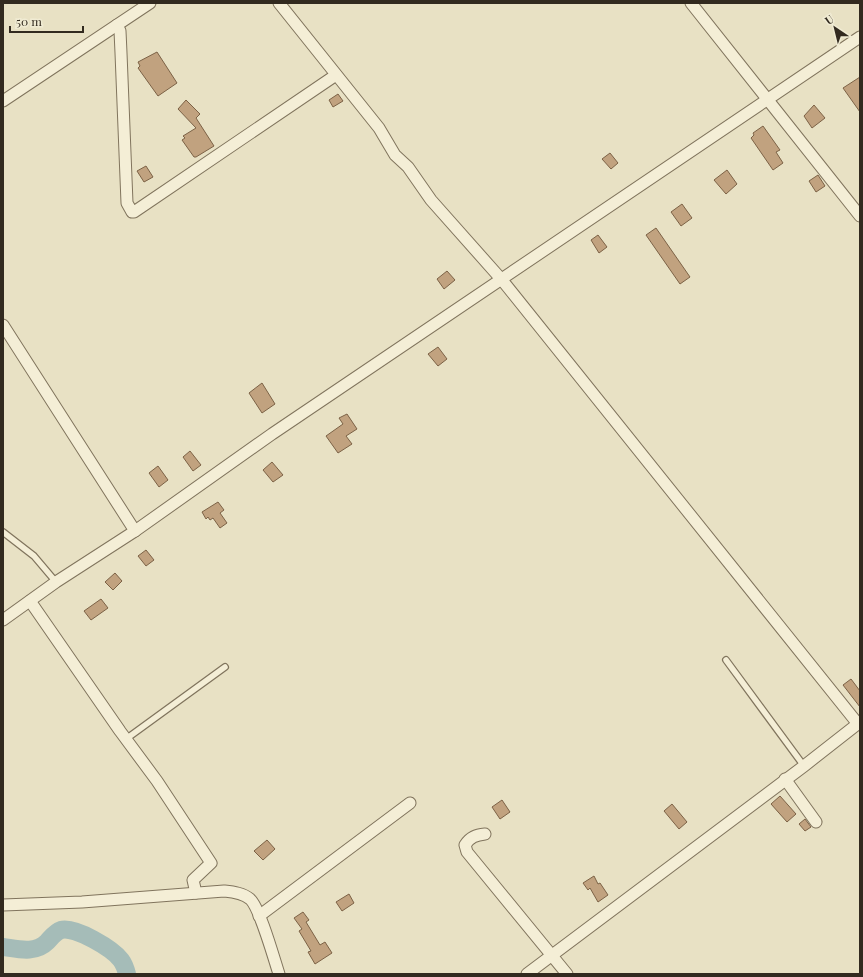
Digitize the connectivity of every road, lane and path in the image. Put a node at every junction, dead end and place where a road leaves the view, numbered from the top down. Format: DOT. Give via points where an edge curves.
graph roads {
  1 [pos="150,3"];
  2 [pos="279,3"];
  3 [pos="692,3"];
  4 [pos="117,25"];
  5 [pos="860,37"];
  6 [pos="336,75"];
  7 [pos="768,100"];
  8 [pos="3,101"];
  9 [pos="860,216"];
  10 [pos="502,280"];
  11 [pos="3,325"];
  12 [pos="135,531"];
  13 [pos="3,532"];
  14 [pos="56,582"];
  15 [pos="30,601"];
  16 [pos="3,620"];
  17 [pos="726,660"];
  18 [pos="225,668"];
  19 [pos="859,723"];
  20 [pos="126,739"];
  21 [pos="804,766"];
  22 [pos="785,780"];
  23 [pos="410,803"];
  24 [pos="816,822"];
  25 [pos="485,834"];
  26 [pos="196,893"];
  27 [pos="3,905"];
  28 [pos="259,916"];
  29 [pos="553,955"];
  30 [pos="279,974"];
  31 [pos="526,974"];
  32 [pos="567,974"];
  1 -- 4 [label="street"];
  2 -- 6 [label="street"];
  3 -- 7 [label="street"];
  4 -- 6 [label="street" via="120,32 127,203 132,212"];
  4 -- 8 [label="street"];
  5 -- 7 [label="street"];
  6 -- 10 [label="street" via="379,128 395,155 412,171 431,200"];
  7 -- 9 [label="street"];
  7 -- 10 [label="street"];
  10 -- 12 [label="street" via="272,434"];
  10 -- 19 [label="street"];
  11 -- 12 [label="street"];
  12 -- 14 [label="street"];
  13 -- 14 [label="lane" via="34,556"];
  14 -- 15 [label="street"];
  15 -- 16 [label="street"];
  15 -- 20 [label="street"];
  17 -- 21 [label="lane"];
  18 -- 20 [label="lane"];
  19 -- 21 [label="street"];
  20 -- 26 [label="street" via="211,863 193,880"];
  21 -- 22 [label="street"];
  22 -- 24 [label="street"];
  22 -- 29 [label="street"];
  23 -- 28 [label="street"];
  25 -- 29 [label="street" via="468,840 465,845 467,852"];
  26 -- 27 [label="street"];
  26 -- 28 [label="street" via="224,891 245,895 251,900"];
  28 -- 30 [label="street"];
  29 -- 31 [label="street"];
  29 -- 32 [label="street"];
}
